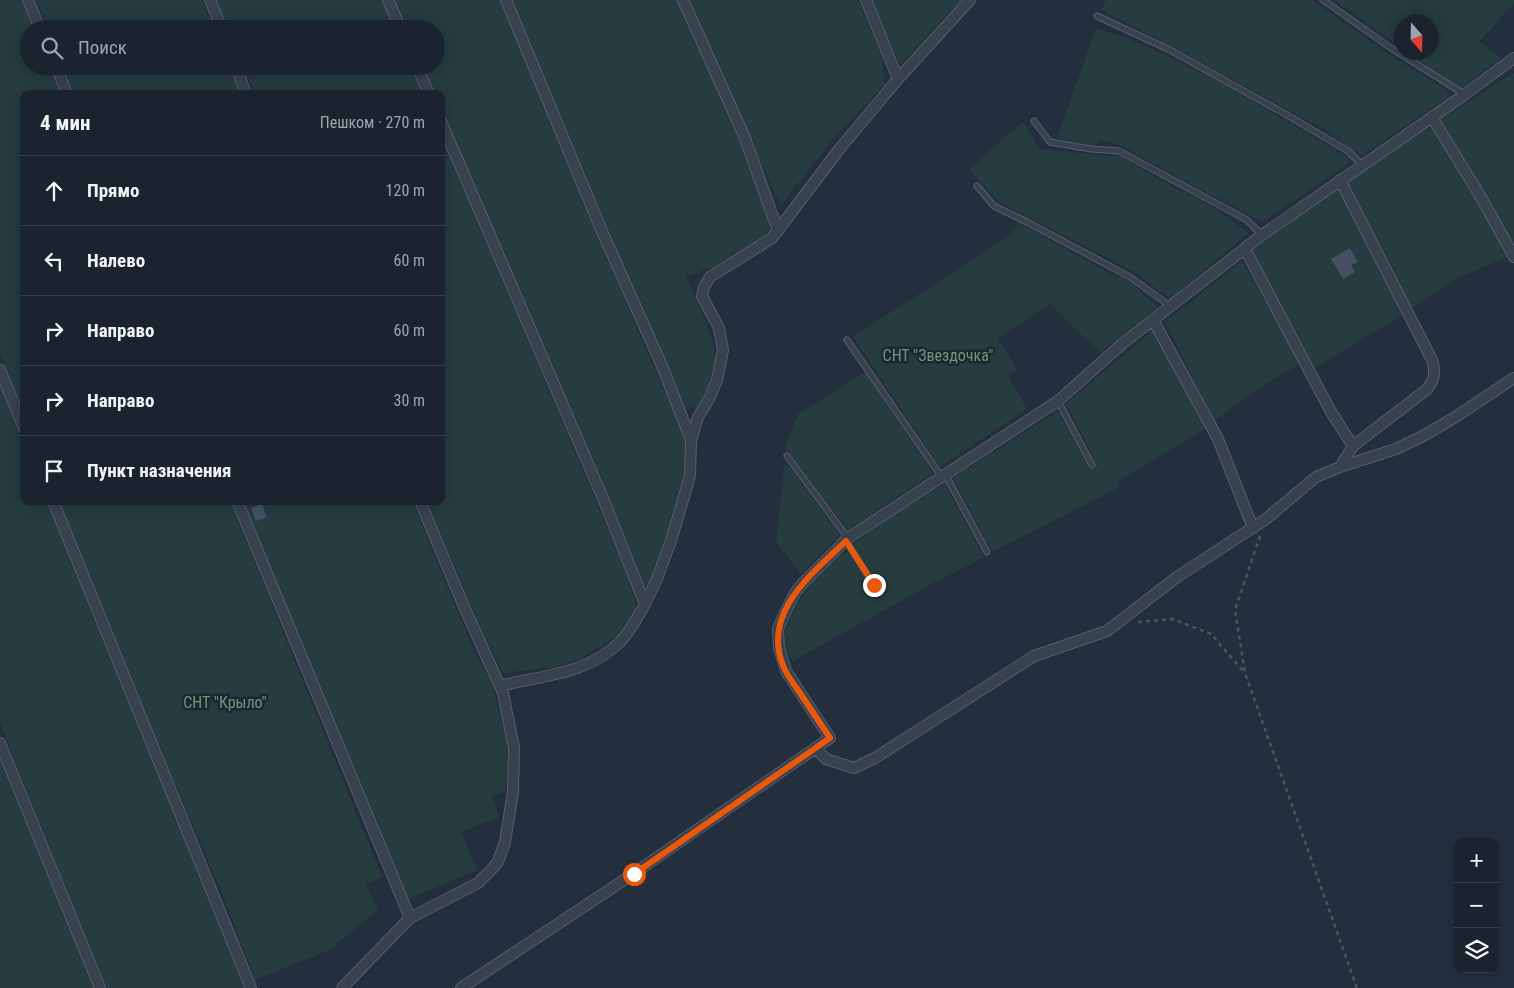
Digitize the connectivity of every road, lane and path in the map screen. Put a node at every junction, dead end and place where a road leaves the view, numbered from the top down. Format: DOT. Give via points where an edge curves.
graph roads {
  1 [pos="28,0"];
  2 [pos="210,0"];
  3 [pos="388,0"];
  4 [pos="506,0"];
  5 [pos="684,0"];
  6 [pos="866,0"];
  7 [pos="970,0"];
  8 [pos="1323,0"];
  9 [pos="1097,16"];
  10 [pos="36,20"];
  11 [pos="218,20"];
  12 [pos="397,20"];
  13 [pos="1514,58"];
  14 [pos="60,75"];
  15 [pos="239,75"];
  16 [pos="421,75"];
  17 [pos="898,79"];
  18 [pos="65,90"];
  19 [pos="245,90"];
  20 [pos="427,90"];
  21 [pos="1464,95"];
  22 [pos="1432,117"];
  23 [pos="1034,121"];
  24 [pos="445,130"];
  25 [pos="1362,165"];
  26 [pos="1340,180"];
  27 [pos="977,186"];
  28 [pos="778,231"];
  29 [pos="1262,235"];
  30 [pos="1246,249"];
  31 [pos="1514,256"];
  32 [pos="1170,306"];
  33 [pos="1153,320"];
  34 [pos="847,340"];
  35 [pos="0,370"];
  36 [pos="1514,378"];
  37 [pos="1058,401"];
  38 [pos="20,418"];
  39 [pos="691,440"];
  40 [pos="1353,446"];
  41 [pos="787,456"];
  42 [pos="1092,465"];
  43 [pos="1340,467"];
  44 [pos="943,474"];
  45 [pos="55,505"];
  46 [pos="238,505"];
  47 [pos="422,505"];
  48 [pos="1266,520"];
  49 [pos="1254,528"];
  50 [pos="847,539"];
  51 [pos="987,552"];
  52 [pos="874,585"];
  53 [pos="645,604"];
  54 [pos="1116,624"];
  55 [pos="1245,673"];
  56 [pos="500,686"];
  57 [pos="0,743"];
  58 [pos="815,748"];
  59 [pos="410,918"];
  60 [pos="100,988"];
  61 [pos="251,988"];
  62 [pos="342,988"];
  63 [pos="461,988"];
  64 [pos="1357,988"];
  1 -- 10 [label="street"];
  2 -- 11 [label="street"];
  3 -- 12 [label="street"];
  4 -- 39 [label="street"];
  5 -- 28 [label="street" via="745,138"];
  6 -- 17 [label="street"];
  7 -- 17 [label="street"];
  8 -- 21 [label="lane"];
  9 -- 25 [label="lane" via="1170,50 1287,115 1348,151"];
  13 -- 21 [label="street"];
  14 -- 18 [label="street"];
  15 -- 19 [label="street"];
  16 -- 20 [label="street"];
  17 -- 28 [label="street" via="841,147"];
  21 -- 22 [label="street"];
  22 -- 25 [label="street"];
  22 -- 31 [label="street"];
  23 -- 29 [label="lane" via="1050,142 1119,151 1246,220"];
  24 -- 53 [label="street"];
  25 -- 26 [label="street"];
  26 -- 29 [label="street"];
  26 -- 40 [label="street" via="1432,360 1434,376 1426,390"];
  27 -- 32 [label="lane" via="994,206 1130,277"];
  28 -- 39 [label="street" via="710,277 704,287 702,296 719,328 723,350 710,398 698,417"];
  29 -- 30 [label="street"];
  30 -- 32 [label="street"];
  30 -- 40 [label="street" via="1331,412"];
  32 -- 33 [label="street"];
  33 -- 37 [label="street"];
  33 -- 49 [label="street" via="1218,439"];
  34 -- 44 [label="lane"];
  35 -- 38 [label="street"];
  36 -- 43 [label="street" via="1425,435 1396,449"];
  37 -- 42 [label="lane"];
  37 -- 44 [label="street"];
  39 -- 53 [label="street" via="690,476 656,582"];
  40 -- 43 [label="street"];
  41 -- 50 [label="lane"];
  43 -- 48 [label="street" via="1316,477"];
  44 -- 50 [label="street"];
  44 -- 51 [label="lane"];
  45 -- 61 [label="street"];
  46 -- 59 [label="street"];
  47 -- 56 [label="street"];
  48 -- 49 [label="street"];
  48 -- 55 [label="path" via="1235,610"];
  49 -- 54 [label="street" via="1177,576"];
  50 -- 52 [label="lane"];
  50 -- 58 [label="street" via="795,593 778,629 779,648 786,671 830,738"];
  53 -- 56 [label="street" via="619,642 590,663 568,672"];
  54 -- 55 [label="path" via="1173,619 1212,634"];
  54 -- 58 [label="street" via="1107,631 1034,656 875,758 854,768 826,759"];
  55 -- 64 [label="path"];
  56 -- 59 [label="street" via="514,748 514,792 498,862 478,883"];
  57 -- 60 [label="street"];
  58 -- 63 [label="street" via="634,874"];
  59 -- 62 [label="street"];
}
